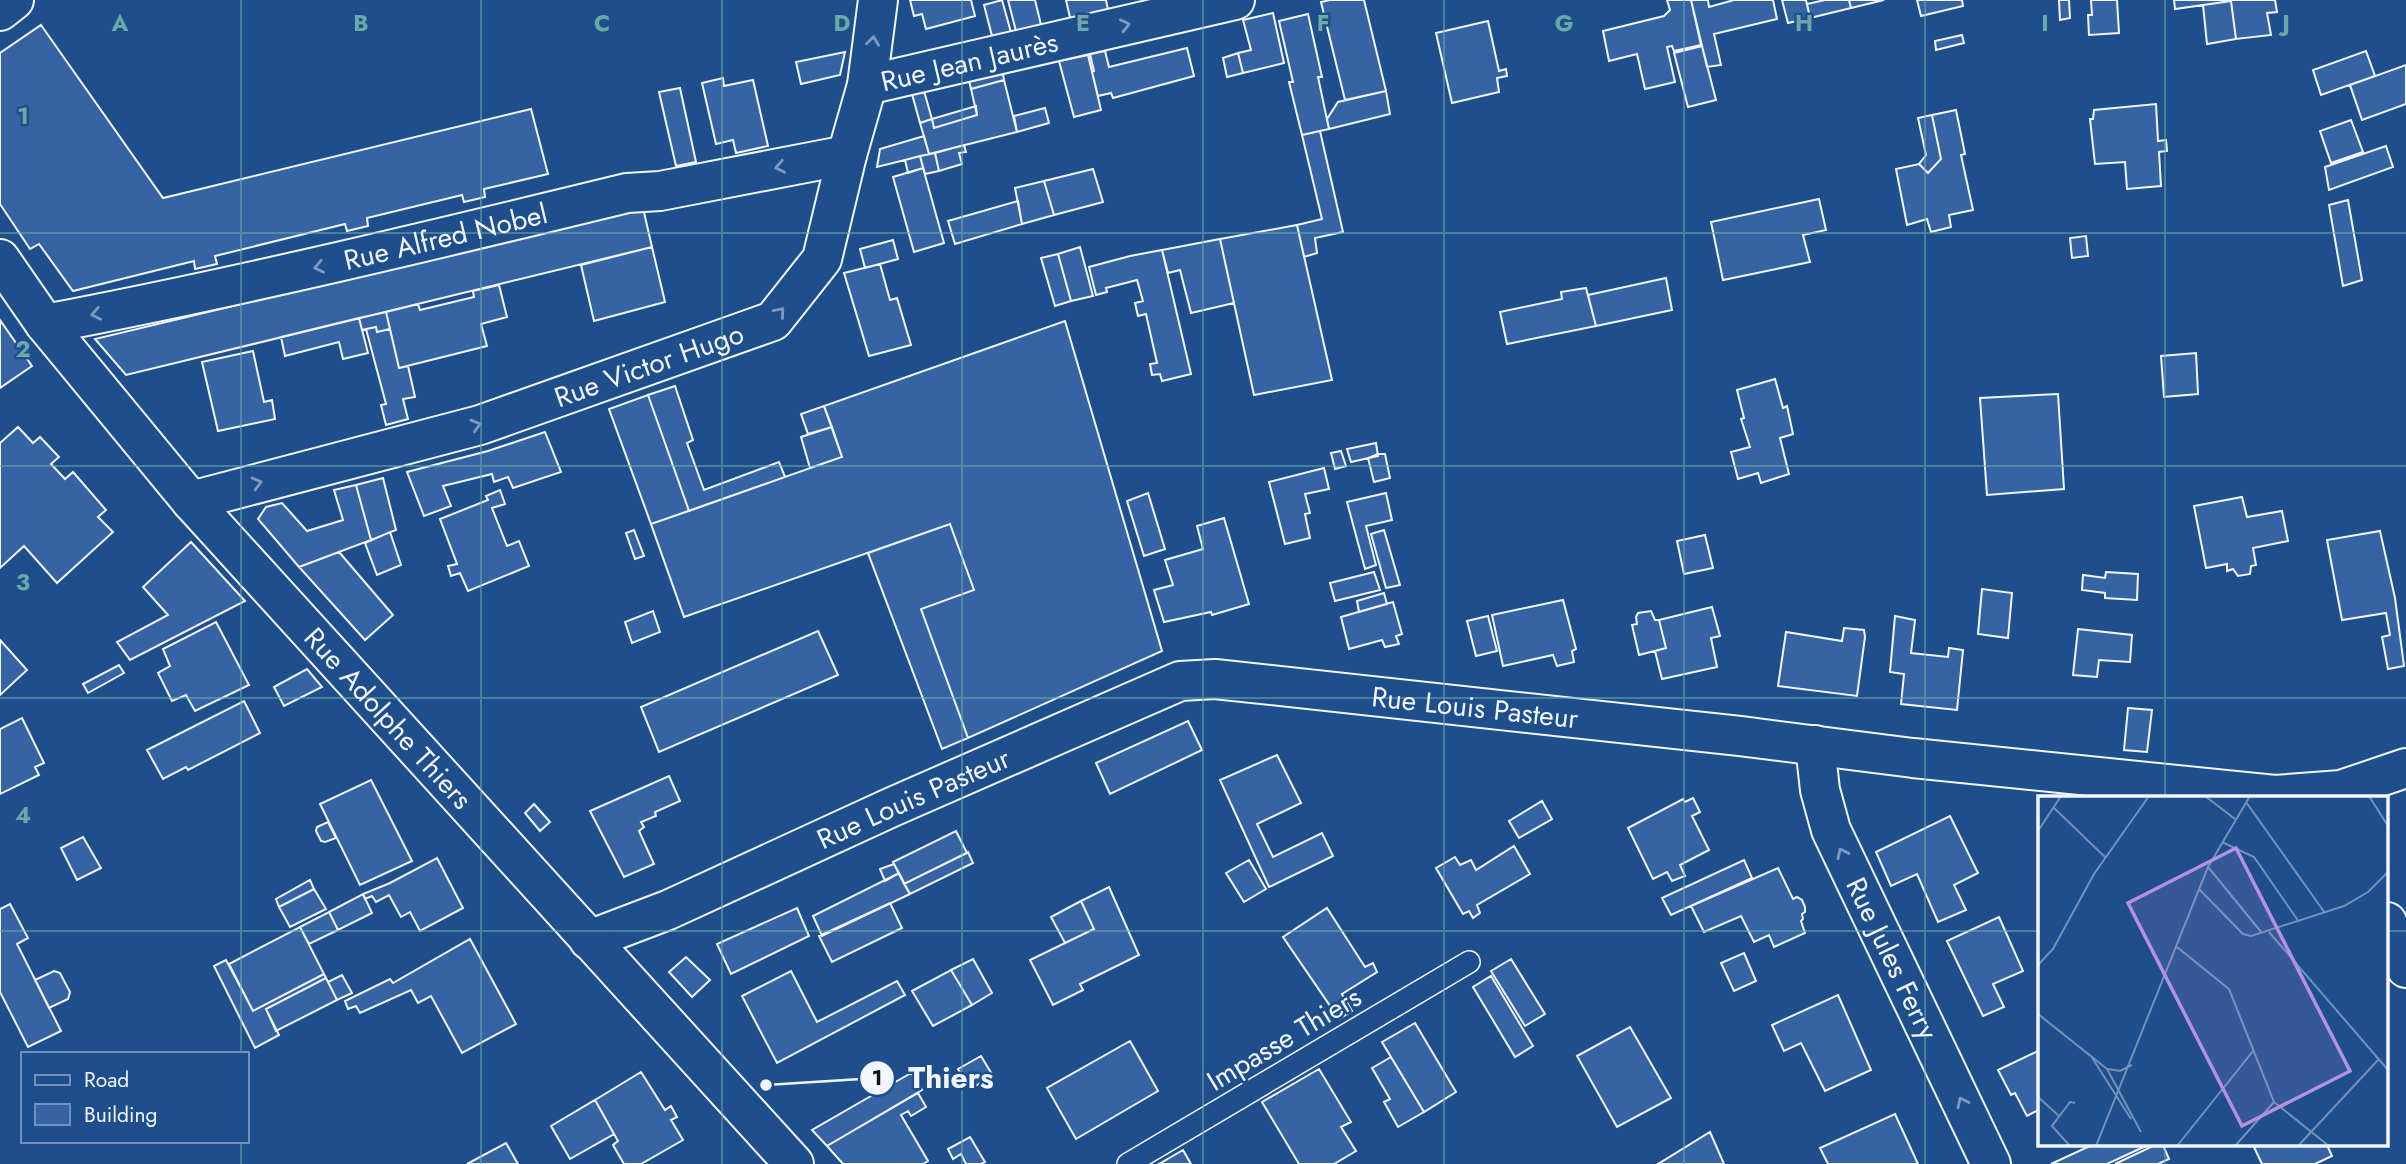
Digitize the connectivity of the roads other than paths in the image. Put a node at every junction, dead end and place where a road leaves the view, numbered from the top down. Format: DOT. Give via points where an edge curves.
graph roads {
  1 [pos="14,0"];
  2 [pos="878,0"];
  3 [pos="1235,0"];
  4 [pos="0,11"];
  5 [pos="867,85"];
  6 [pos="847,155"];
  7 [pos="0,259"];
  8 [pos="45,324"];
  9 [pos="191,501"];
  10 [pos="1815,745"];
  11 [pos="2406,768"];
  12 [pos="2342,794"];
  13 [pos="2388,924"];
  14 [pos="589,940"];
  15 [pos="1469,962"];
  16 [pos="2406,968"];
  17 [pos="794,1164"];
  18 [pos="1128,1164"];
  19 [pos="1991,1164"];
  1 -- 4 [label="street"];
  5 -- 2 [label="street, Rue Victor Hugo, one-way"];
  5 -- 3 [label="street, Rue Jean Jaurès, one-way"];
  5 -- 6 [label="street, Rue Victor Hugo"];
  6 -- 8 [label="street, Rue Alfred Nobel, one-way" via="660,191 627,193 383,253"];
  9 -- 6 [label="street, Rue Victor Hugo, one-way" via="480,425 773,321 822,259"];
  7 -- 8 [label="street, Rue Adolphe Thiers"];
  8 -- 9 [label="street, Rue Adolphe Thiers"];
  9 -- 14 [label="street, Rue Adolphe Thiers"];
  10 -- 12 [label="street, Rue Louis Pasteur" via="2275,795"];
  10 -- 14 [label="street, Rue Louis Pasteur" via="1215,679 1181,681 668,910"];
  19 -- 10 [label="street, Rue Jules Ferry, one-way" via="1831,830"];
  11 -- 12 [label="street, Rue Louis Pasteur"];
  13 -- 16 [label="street"];
  14 -- 17 [label="street, Rue Adolphe Thiers"];
  15 -- 18 [label="lane, Impasse Thiers"];
}
